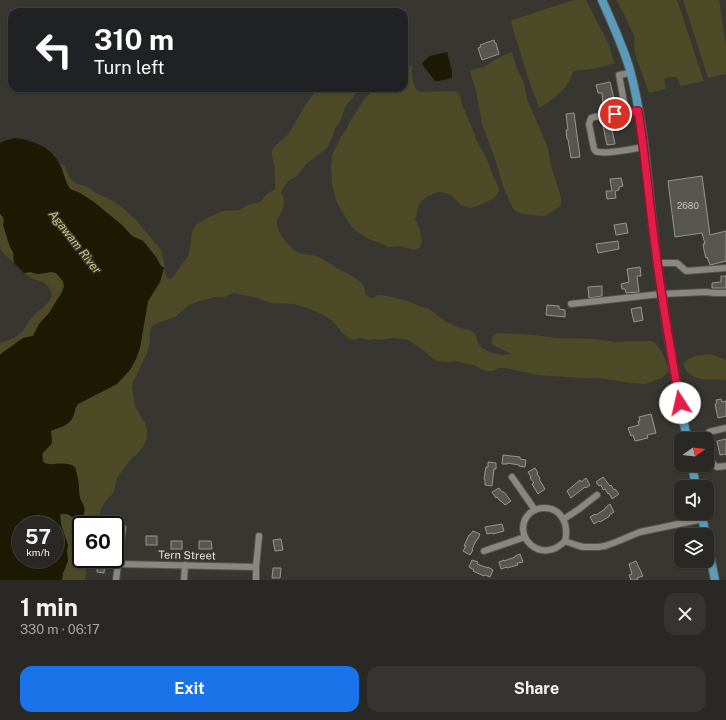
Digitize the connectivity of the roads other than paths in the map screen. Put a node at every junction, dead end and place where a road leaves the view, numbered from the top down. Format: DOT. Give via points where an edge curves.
graph roads {
  1 [pos="602,0"];
  2 [pos="630,73"];
  3 [pos="634,90"];
  4 [pos="622,92"];
  5 [pos="638,111"];
  6 [pos="626,113"];
  7 [pos="643,147"];
  8 [pos="657,263"];
  9 [pos="726,268"];
  10 [pos="726,293"];
  11 [pos="661,294"];
  12 [pos="571,304"];
  13 [pos="726,428"];
  14 [pos="686,432"];
  15 [pos="709,432"];
  16 [pos="714,466"];
  17 [pos="726,466"];
  18 [pos="512,477"];
  19 [pos="597,495"];
  20 [pos="535,510"];
  21 [pos="564,519"];
  22 [pos="686,520"];
  23 [pos="259,536"];
  24 [pos="525,537"];
  25 [pos="565,541"];
  26 [pos="484,551"];
  27 [pos="124,564"];
  28 [pos="185,565"];
  29 [pos="256,566"];
  30 [pos="117,568"];
  31 [pos="713,568"];
  32 [pos="116,580"];
  33 [pos="184,580"];
  34 [pos="256,580"];
  35 [pos="715,580"];
  1 -- 2 [label="main road"];
  2 -- 3 [label="main road"];
  2 -- 4 [label="street" via="619,75"];
  3 -- 4 [label="street"];
  3 -- 5 [label="main road"];
  4 -- 6 [label="street"];
  5 -- 6 [label="street"];
  5 -- 7 [label="main road"];
  6 -- 7 [label="street" via="591,118 589,124 594,149 600,152"];
  7 -- 8 [label="main road"];
  8 -- 9 [label="street" via="677,263 686,271"];
  8 -- 11 [label="main road"];
  10 -- 11 [label="street"];
  11 -- 12 [label="street"];
  11 -- 14 [label="main road"];
  13 -- 15 [label="street"];
  16 -- 17 [label="street"];
  18 -- 20 [label="street"];
  19 -- 21 [label="street"];
  20 -- 21 [label="street" via="552,509"];
  20 -- 24 [label="street" via="525,522"];
  21 -- 25 [label="street" via="567,531"];
  22 -- 25 [label="street" via="640,532 606,546 583,547"];
  23 -- 29 [label="street"];
  24 -- 25 [label="street" via="530,545 543,551 558,547"];
  24 -- 26 [label="street"];
  27 -- 28 [label="street, Tern Street"];
  28 -- 29 [label="street, Tern Street"];
  28 -- 33 [label="street"];
  29 -- 34 [label="street"];
  30 -- 32 [label="street"];
  31 -- 35 [label="main road"];
}
